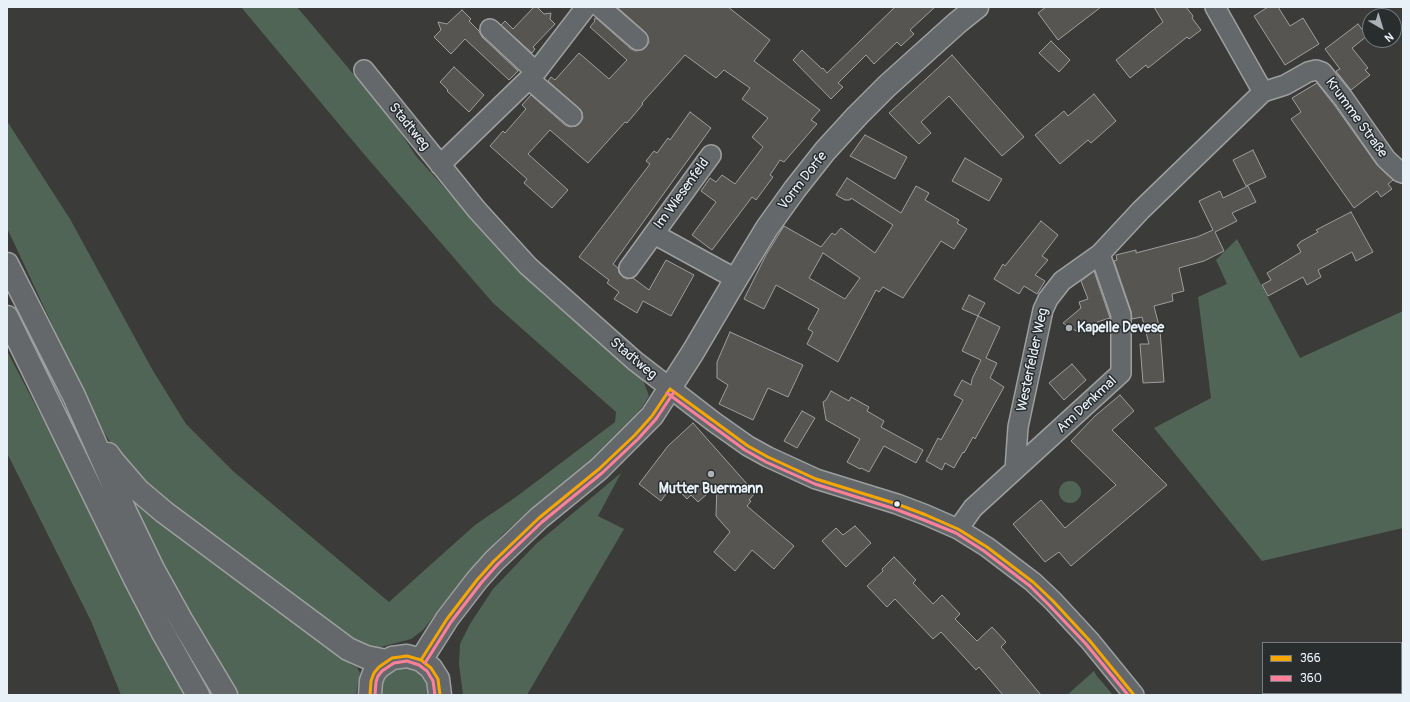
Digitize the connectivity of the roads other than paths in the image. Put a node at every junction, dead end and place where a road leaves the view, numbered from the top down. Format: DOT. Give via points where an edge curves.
graph roads {
  1 [pos="586,7"];
  2 [pos="600,7"];
  3 [pos="978,7"];
  4 [pos="1215,7"];
  5 [pos="490,30"];
  6 [pos="638,40"];
  7 [pos="364,70"];
  8 [pos="532,76"];
  9 [pos="1263,92"];
  10 [pos="572,116"];
  11 [pos="711,154"];
  12 [pos="440,165"];
  13 [pos="1403,173"];
  14 [pos="654,234"];
  15 [pos="1100,254"];
  16 [pos="7,264"];
  17 [pos="629,268"];
  18 [pos="736,279"];
  19 [pos="7,317"];
  20 [pos="670,389"];
  21 [pos="74,396"];
  22 [pos="1015,470"];
  23 [pos="958,529"];
  24 [pos="421,660"];
  25 [pos="386,661"];
  26 [pos="198,695"];
  27 [pos="226,695"];
  28 [pos="370,695"];
  29 [pos="440,695"];
  30 [pos="1134,695"];
  1 -- 8 [label="street"];
  2 -- 6 [label="street"];
  3 -- 18 [label="main road, Vorm Dorfe" via="912,63 833,142 774,217"];
  4 -- 9 [label="street"];
  5 -- 8 [label="street"];
  7 -- 12 [label="street, Stadtweg"];
  8 -- 10 [label="street"];
  8 -- 12 [label="street"];
  9 -- 13 [label="street, Krumme Straße" via="1285,85 1308,72 1322,72 1386,159"];
  9 -- 15 [label="street, Westerfelder Weg" via="1141,210"];
  11 -- 14 [label="street, Im Wiesenfeld"];
  12 -- 20 [label="street, Stadtweg" via="528,266"];
  14 -- 17 [label="street, Im Wiesenfeld"];
  14 -- 18 [label="street, Im Wiesenfeld"];
  15 -- 22 [label="street, Westerfelder Weg" via="1057,286 1043,310 1018,427"];
  15 -- 22 [label="street, Am Denkmal" via="1120,315 1121,373"];
  16 -- 21 [label="main road"];
  18 -- 20 [label="main road, Vorm Dorfe"];
  19 -- 26 [label="main road" via="135,579"];
  20 -- 23 [label="street, Stadtweg" via="748,446 789,467 816,479 918,512"];
  20 -- 24 [label="main road, Vorm Dorfe" via="652,416 635,435 599,469 539,518 494,561 447,619"];
  21 -- 25 [label="main road" via="112,461 138,490 348,649 366,657"];
  21 -- 27 [label="main road" via="153,569"];
  22 -- 23 [label="street" via="973,508"];
  23 -- 30 [label="street, Stadtweg" via="987,547 1033,582 1053,601"];
  24 -- 25 [label="main road" via="407,656"];
  24 -- 29 [label="main road" via="435,673"];
  25 -- 28 [label="main road" via="374,673"];
}
